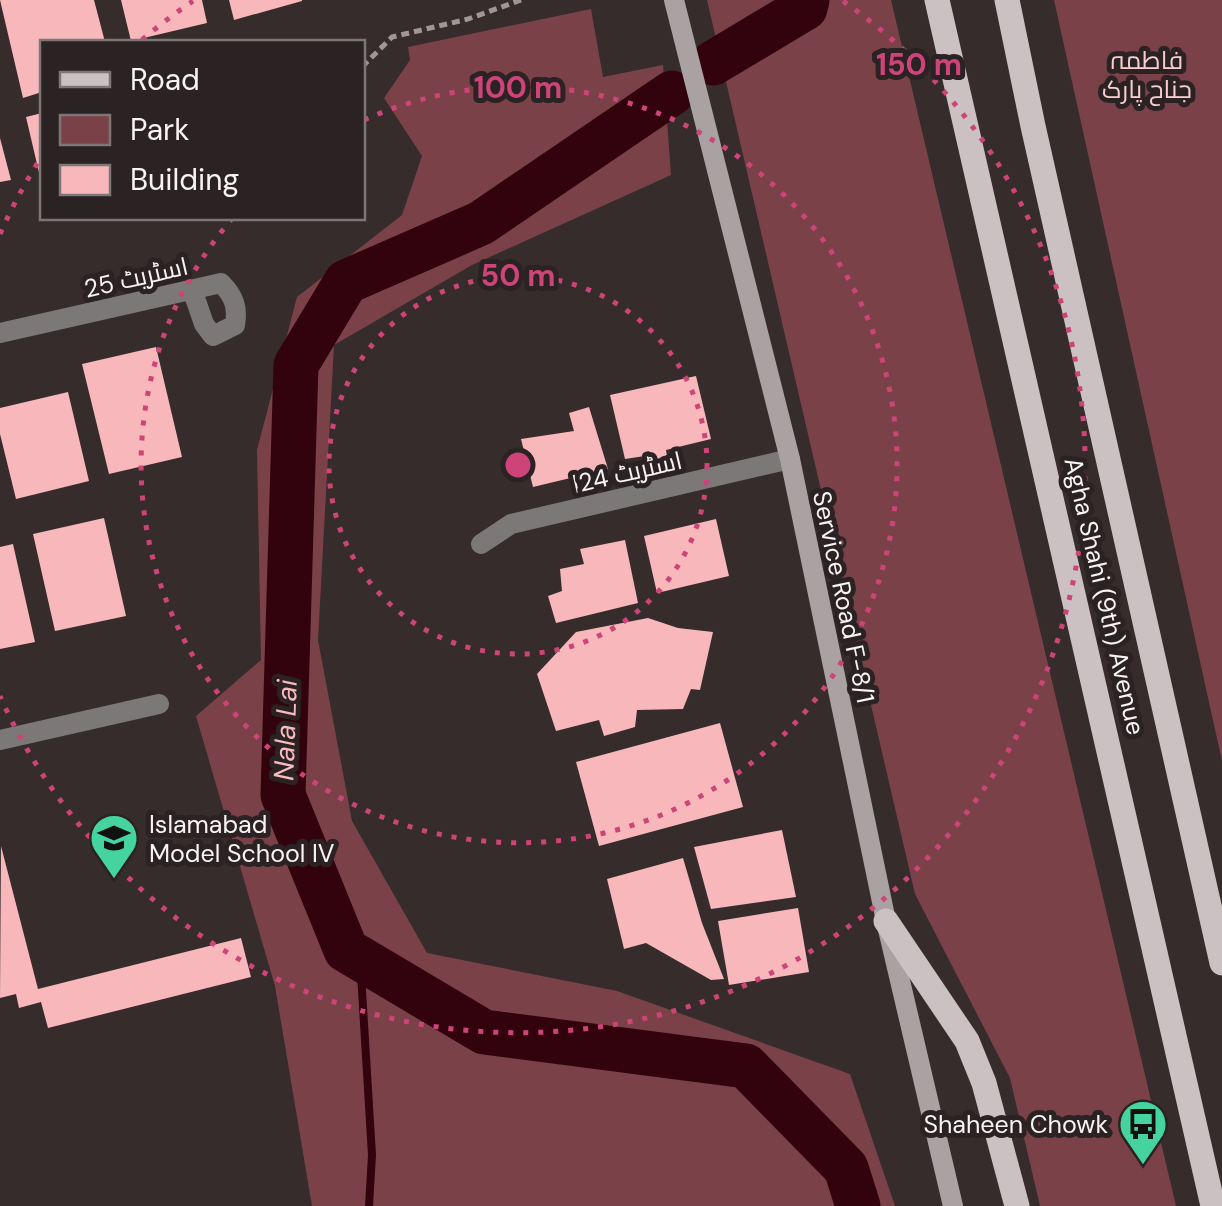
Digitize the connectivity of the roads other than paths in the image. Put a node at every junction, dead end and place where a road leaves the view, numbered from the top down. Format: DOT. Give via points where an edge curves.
graph roads {
  1 [pos="674,0"];
  2 [pos="937,0"];
  3 [pos="1008,0"];
  4 [pos="193,292"];
  5 [pos="0,333"];
  6 [pos="790,460"];
  7 [pos="481,544"];
  8 [pos="159,704"];
  9 [pos="0,740"];
  10 [pos="886,921"];
  11 [pos="1222,962"];
  12 [pos="953,1206"];
  13 [pos="1017,1206"];
  14 [pos="1213,1206"];
  1 -- 6 [label="street, Service Road F-8/1"];
  2 -- 14 [label="main road, Agha Shahi (9th) Avenue"];
  3 -- 11 [label="main road, Agha Shahi (9th) Avenue"];
  4 -- 5 [label="street, اسٹریٹ 25" via="212,336 235,326 238,310 221,282"];
  6 -- 7 [label="street, اسٹریٹ 24ا" via="511,524"];
  6 -- 10 [label="street, Service Road F-8/1"];
  8 -- 9 [label="street"];
  10 -- 12 [label="street, Service Road F-8/1"];
  10 -- 13 [label="main road" via="967,1041"];
}
